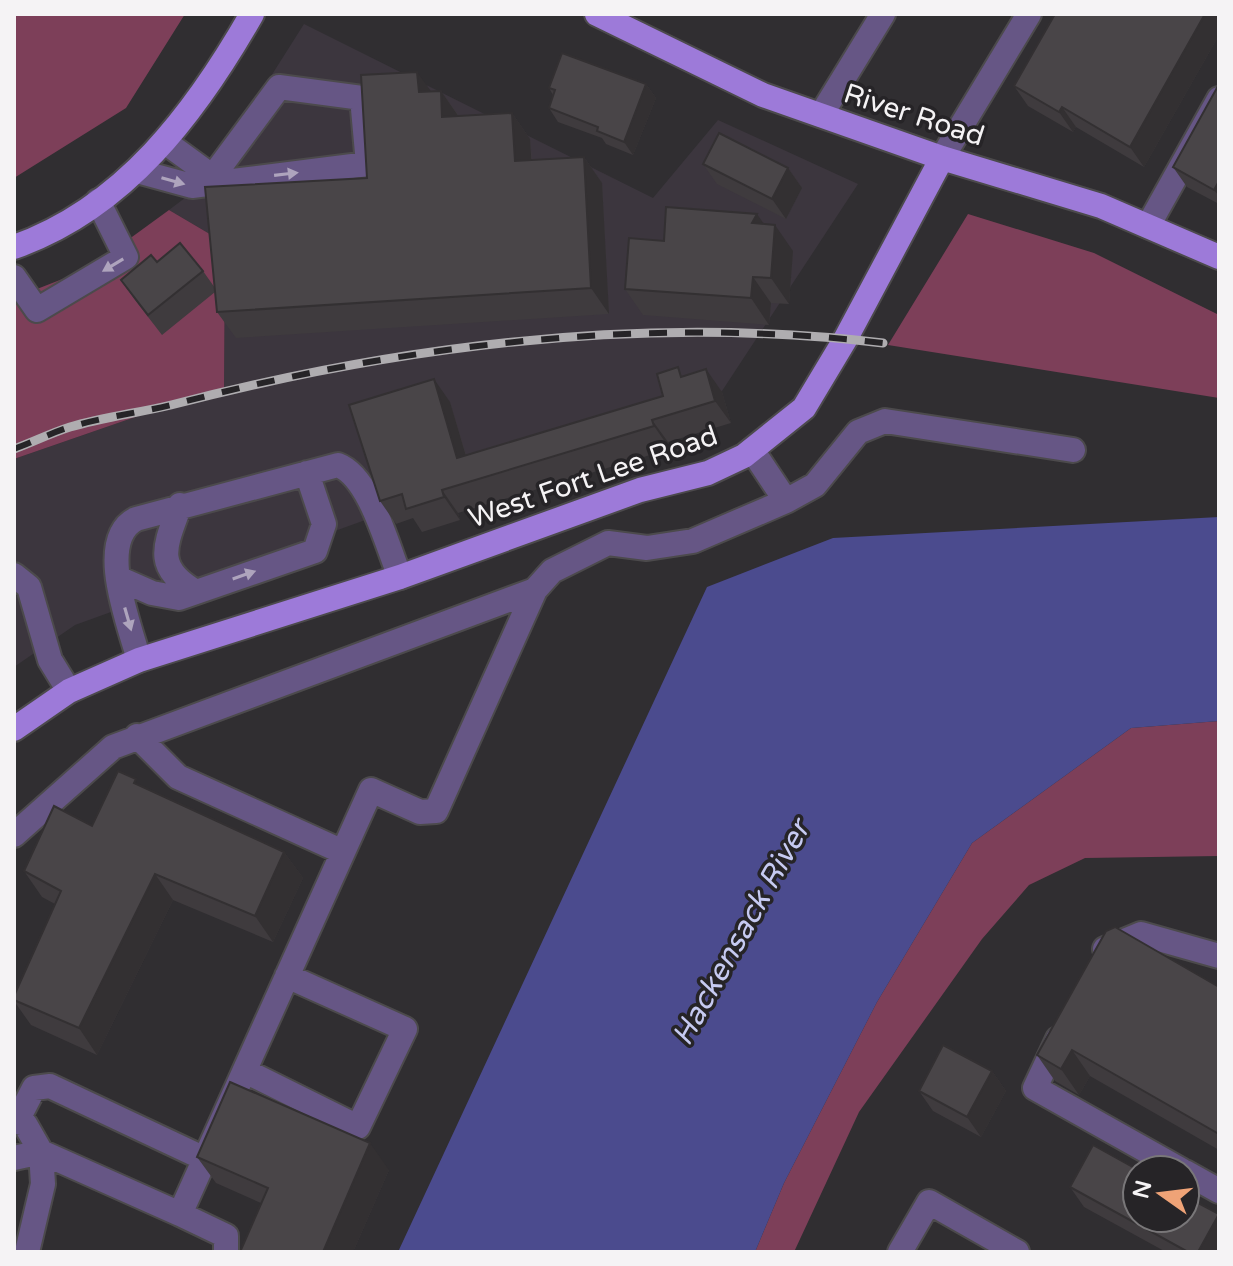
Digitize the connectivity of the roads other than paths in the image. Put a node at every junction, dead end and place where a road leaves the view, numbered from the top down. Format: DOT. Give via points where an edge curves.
graph roads {
  1 [pos="252,14"];
  2 [pos="597,14"];
  3 [pos="883,14"];
  4 [pos="1029,14"];
  5 [pos="1219,99"];
  6 [pos="821,115"];
  7 [pos="165,142"];
  8 [pos="942,158"];
  9 [pos="137,171"];
  10 [pos="208,183"];
  11 [pos="98,201"];
  12 [pos="1148,226"];
  13 [pos="14,247"];
  14 [pos="1219,257"];
  15 [pos="14,277"];
  16 [pos="752,450"];
  17 [pos="1073,450"];
  18 [pos="307,473"];
  19 [pos="786,501"];
  20 [pos="180,505"];
  21 [pos="14,575"];
  22 [pos="400,577"];
  23 [pos="118,578"];
  24 [pos="535,590"];
  25 [pos="196,592"];
  26 [pos="139,660"];
  27 [pos="69,691"];
  28 [pos="14,729"];
  29 [pos="137,736"];
  30 [pos="14,837"];
  31 [pos="343,852"];
  32 [pos="1219,956"];
  33 [pos="1090,975"];
  34 [pos="287,976"];
  35 [pos="1070,1013"];
  36 [pos="245,1071"];
  37 [pos="16,1121"];
  38 [pos="41,1152"];
  39 [pos="1153,1154"];
  40 [pos="14,1158"];
  41 [pos="205,1159"];
  42 [pos="1201,1181"];
  43 [pos="1219,1191"];
  44 [pos="180,1214"];
  45 [pos="27,1252"];
  46 [pos="226,1252"];
  47 [pos="900,1252"];
  48 [pos="1017,1252"];
  1 -- 7 [label="main road" via="227,59"];
  2 -- 6 [label="main road, River Road" via="763,95"];
  3 -- 6 [label="street"];
  4 -- 8 [label="street, West Fort Lee Road"];
  5 -- 12 [label="street"];
  6 -- 8 [label="main road, River Road"];
  7 -- 9 [label="main road"];
  7 -- 10 [label="street" via="202,169"];
  8 -- 12 [label="main road, River Road" via="1032,183"];
  8 -- 16 [label="main road, West Fort Lee Road" via="804,408"];
  9 -- 10 [label="street, one-way" via="192,186"];
  9 -- 11 [label="main road"];
  10 -- 10 [label="street, one-way" via="368,164 362,98 279,87"];
  11 -- 13 [label="main road" via="46,236"];
  11 -- 15 [label="street, one-way" via="126,257 37,310"];
  12 -- 14 [label="main road, River Road"];
  16 -- 19 [label="street"];
  16 -- 22 [label="main road, West Fort Lee Road" via="708,473 640,490"];
  17 -- 19 [label="street" via="885,421 858,432 815,485"];
  18 -- 20 [label="street"];
  18 -- 22 [label="street" via="338,465 357,476"];
  25 -- 18 [label="street, one-way" via="315,551 324,524"];
  19 -- 24 [label="street" via="693,541 647,548 608,543 552,571"];
  20 -- 23 [label="street" via="129,523 116,548"];
  20 -- 25 [label="street" via="166,559 179,582"];
  21 -- 27 [label="street" via="29,587 50,660"];
  22 -- 26 [label="main road, West Fort Lee Road"];
  23 -- 25 [label="street" via="179,598"];
  23 -- 26 [label="street, one-way"];
  24 -- 29 [label="street" via="318,674"];
  24 -- 31 [label="street" via="436,811 420,812 371,790"];
  26 -- 27 [label="main road, West Fort Lee Road"];
  27 -- 28 [label="main road, West Fort Lee Road"];
  29 -- 30 [label="street" via="113,747"];
  29 -- 31 [label="street" via="178,777"];
  31 -- 34 [label="street"];
  32 -- 33 [label="street" via="1141,934 1105,949"];
  34 -- 36 [label="street"];
  34 -- 36 [label="street" via="405,1029 358,1127"];
  35 -- 39 [label="street" via="1035,1088"];
  36 -- 41 [label="street"];
  37 -- 38 [label="street" via="25,1124"];
  37 -- 41 [label="street" via="34,1088 50,1086"];
  38 -- 40 [label="street"];
  38 -- 44 [label="street"];
  38 -- 45 [label="street" via="43,1184"];
  41 -- 44 [label="street"];
  42 -- 43 [label="street"];
  44 -- 46 [label="street" via="226,1236"];
  47 -- 48 [label="street" via="929,1202"];
}
